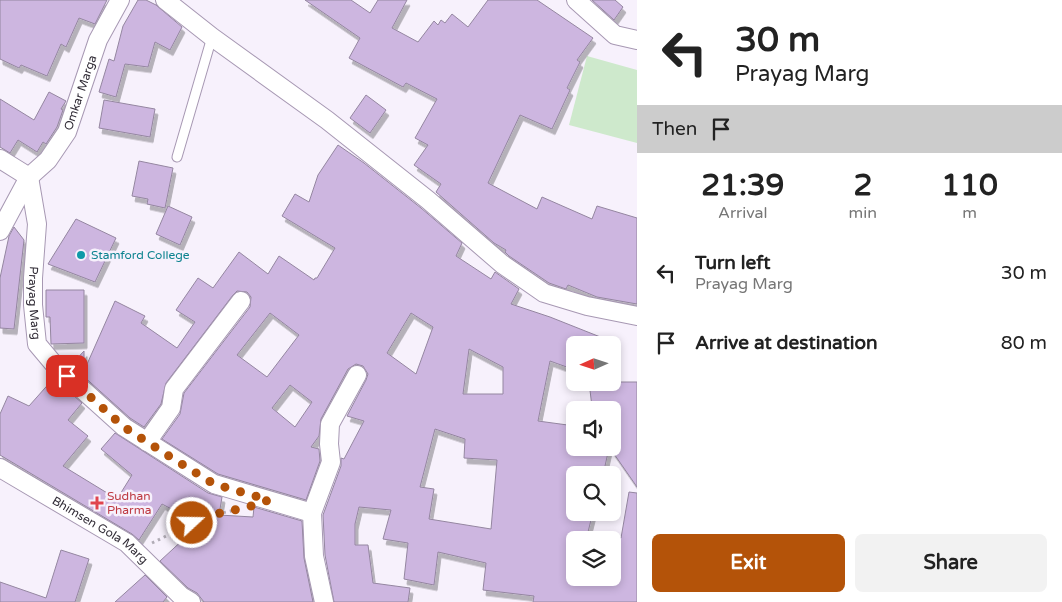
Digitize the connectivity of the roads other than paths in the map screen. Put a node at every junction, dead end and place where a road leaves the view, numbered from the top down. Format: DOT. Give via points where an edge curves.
graph roads {
  1 [pos="120,0"];
  2 [pos="165,0"];
  3 [pos="576,0"];
  4 [pos="212,38"];
  5 [pos="637,40"];
  6 [pos="177,157"];
  7 [pos="0,159"];
  8 [pos="30,177"];
  9 [pos="0,232"];
  10 [pos="241,301"];
  11 [pos="637,316"];
  12 [pos="357,375"];
  13 [pos="147,442"];
  14 [pos="0,468"];
  15 [pos="312,513"];
  16 [pos="190,602"];
  17 [pos="324,602"];
  1 -- 8 [label="street, Omkar Marga" via="98,40 67,132 48,160"];
  2 -- 4 [label="street"];
  3 -- 5 [label="street" via="616,35"];
  4 -- 6 [label="lane"];
  4 -- 11 [label="street" via="327,120 502,264 544,293"];
  7 -- 8 [label="street"];
  8 -- 9 [label="street, Omkar Marga"];
  8 -- 13 [label="street, Prayag Marg" via="37,224 33,305 37,344 53,363 124,427"];
  10 -- 13 [label="street" via="174,389 171,408"];
  12 -- 15 [label="street" via="330,424 331,462"];
  13 -- 15 [label="street, Prayag Marg" via="214,484"];
  14 -- 16 [label="street, Bhimsen Gola Marg" via="127,543"];
  15 -- 17 [label="street" via="314,556"];
}
